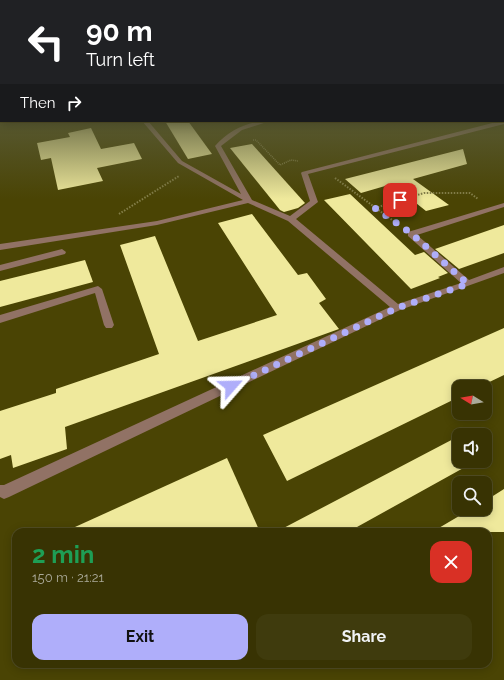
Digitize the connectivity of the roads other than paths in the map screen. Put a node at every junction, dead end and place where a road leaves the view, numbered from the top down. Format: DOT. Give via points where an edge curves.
graph roads {
  1 [pos="158,136"];
  2 [pos="228,136"];
  3 [pos="450,136"];
  4 [pos="249,200"];
  5 [pos="504,205"];
  6 [pos="291,219"];
  7 [pos="0,247"];
  8 [pos="62,252"];
  9 [pos="0,268"];
  10 [pos="504,270"];
  11 [pos="468,284"];
  12 [pos="397,308"];
  13 [pos="0,319"];
  14 [pos="109,325"];
  15 [pos="0,491"];
  1 -- 4 [label="lane" via="180,162"];
  2 -- 4 [label="lane" via="218,146"];
  3 -- 6 [label="lane" via="304,173 314,202"];
  4 -- 6 [label="lane"];
  4 -- 7 [label="lane" via="201,214"];
  5 -- 11 [label="lane" via="412,234"];
  6 -- 12 [label="lane"];
  8 -- 9 [label="lane"];
  10 -- 11 [label="lane"];
  11 -- 12 [label="lane"];
  12 -- 15 [label="lane" via="4,492"];
  13 -- 14 [label="lane" via="98,290"];
}
